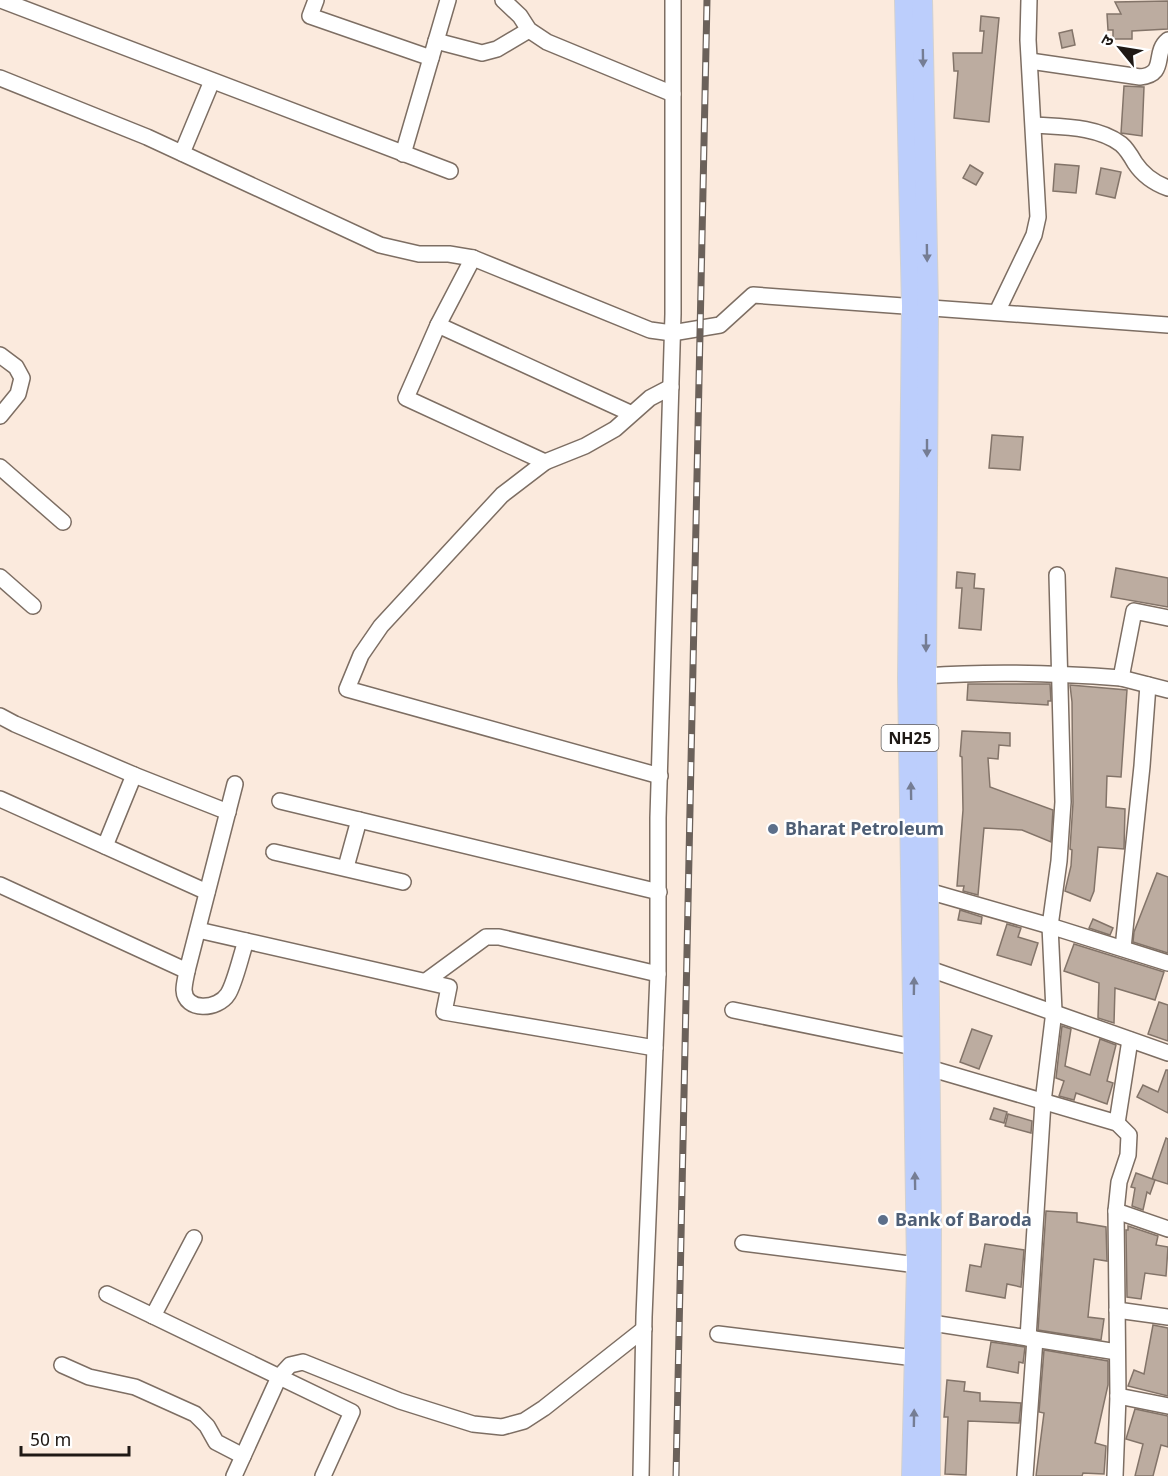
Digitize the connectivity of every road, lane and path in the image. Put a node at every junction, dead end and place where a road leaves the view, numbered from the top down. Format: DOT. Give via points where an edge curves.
graph roads {
  1 [pos="1,0"];
  2 [pos="316,0"];
  3 [pos="448,0"];
  4 [pos="503,0"];
  5 [pos="673,0"];
  6 [pos="1029,0"];
  7 [pos="916,2"];
  8 [pos="529,30"];
  9 [pos="1168,40"];
  10 [pos="436,41"];
  11 [pos="431,58"];
  12 [pos="1030,61"];
  13 [pos="0,78"];
  14 [pos="212,81"];
  15 [pos="673,94"];
  16 [pos="1034,125"];
  17 [pos="183,153"];
  18 [pos="403,154"];
  19 [pos="450,171"];
  20 [pos="1168,188"];
  21 [pos="473,258"];
  22 [pos="920,307"];
  23 [pos="997,312"];
  24 [pos="438,325"];
  25 [pos="1168,325"];
  26 [pos="672,333"];
  27 [pos="0,355"];
  28 [pos="671,387"];
  29 [pos="630,413"];
  30 [pos="0,416"];
  31 [pos="545,462"];
  32 [pos="0,467"];
  33 [pos="63,522"];
  34 [pos="1057,575"];
  35 [pos="0,578"];
  36 [pos="33,606"];
  37 [pos="1168,618"];
  38 [pos="1059,673"];
  39 [pos="926,676"];
  40 [pos="1121,678"];
  41 [pos="1149,685"];
  42 [pos="1168,690"];
  43 [pos="0,716"];
  44 [pos="134,775"];
  45 [pos="660,776"];
  46 [pos="235,784"];
  47 [pos="0,800"];
  48 [pos="280,801"];
  49 [pos="228,812"];
  50 [pos="359,820"];
  51 [pos="105,846"];
  52 [pos="274,852"];
  53 [pos="346,867"];
  54 [pos="403,882"];
  55 [pos="0,885"];
  56 [pos="928,891"];
  57 [pos="207,892"];
  58 [pos="659,892"];
  59 [pos="1050,926"];
  60 [pos="198,930"];
  61 [pos="246,940"];
  62 [pos="1123,948"];
  63 [pos="1168,963"];
  64 [pos="930,969"];
  65 [pos="188,971"];
  66 [pos="658,974"];
  67 [pos="426,981"];
  68 [pos="733,1010"];
  69 [pos="1054,1011"];
  70 [pos="1131,1040"];
  71 [pos="913,1047"];
  72 [pos="655,1048"];
  73 [pos="1168,1053"];
  74 [pos="929,1068"];
  75 [pos="1043,1102"];
  76 [pos="1117,1123"];
  77 [pos="1116,1211"];
  78 [pos="1168,1229"];
  79 [pos="194,1238"];
  80 [pos="743,1243"];
  81 [pos="917,1265"];
  82 [pos="107,1294"];
  83 [pos="1117,1310"];
  84 [pos="153,1316"];
  85 [pos="1168,1317"];
  86 [pos="932,1323"];
  87 [pos="644,1329"];
  88 [pos="718,1334"];
  89 [pos="1032,1338"];
  90 [pos="1117,1352"];
  91 [pos="915,1358"];
  92 [pos="62,1365"];
  93 [pos="279,1377"];
  94 [pos="365,1389"];
  95 [pos="1118,1396"];
  96 [pos="1168,1406"];
  97 [pos="352,1412"];
  98 [pos="243,1456"];
  99 [pos="234,1476"];
  100 [pos="323,1476"];
  101 [pos="641,1476"];
  102 [pos="912,1476"];
  103 [pos="930,1476"];
  104 [pos="1025,1476"];
  105 [pos="1115,1476"];
  1 -- 14 [label="street"];
  2 -- 11 [label="street" via="310,16"];
  3 -- 10 [label="street"];
  4 -- 8 [label="street"];
  5 -- 15 [label="street"];
  6 -- 12 [label="street"];
  7 -- 22 [label="main road, NH25"];
  8 -- 10 [label="street" via="483,53"];
  8 -- 15 [label="street" via="547,42"];
  9 -- 12 [label="street" via="1162,46 1156,70 1149,76"];
  10 -- 11 [label="street"];
  11 -- 18 [label="street"];
  12 -- 16 [label="street"];
  13 -- 17 [label="street"];
  14 -- 17 [label="street"];
  14 -- 18 [label="street"];
  15 -- 26 [label="street"];
  16 -- 20 [label="street" via="1086,130 1111,138 1122,144 1144,175"];
  16 -- 23 [label="street" via="1038,217 1034,235"];
  17 -- 21 [label="street" via="380,245 419,254"];
  18 -- 19 [label="street"];
  21 -- 24 [label="street"];
  21 -- 26 [label="street" via="650,330"];
  22 -- 23 [label="street"];
  22 -- 26 [label="street" via="753,295 720,325"];
  22 -- 39 [label="main road, NH25, one-way"];
  71 -- 22 [label="main road, NH25, one-way" via="908,678"];
  23 -- 25 [label="street"];
  24 -- 29 [label="street"];
  24 -- 31 [label="street" via="406,398"];
  26 -- 28 [label="street"];
  27 -- 30 [label="street" via="16,368 21,378 18,394"];
  28 -- 29 [label="street"];
  28 -- 45 [label="street"];
  29 -- 31 [label="street" via="615,429"];
  31 -- 45 [label="street" via="502,495 381,626 361,655 347,689"];
  32 -- 33 [label="street"];
  34 -- 38 [label="street"];
  35 -- 36 [label="street"];
  37 -- 40 [label="street" via="1134,611"];
  38 -- 39 [label="street"];
  38 -- 40 [label="street"];
  38 -- 59 [label="street" via="1063,802"];
  39 -- 56 [label="main road, NH25"];
  40 -- 41 [label="street"];
  41 -- 42 [label="street"];
  41 -- 62 [label="street"];
  43 -- 44 [label="street"];
  44 -- 49 [label="street"];
  44 -- 51 [label="street"];
  45 -- 58 [label="street"];
  46 -- 49 [label="street"];
  47 -- 51 [label="street"];
  48 -- 50 [label="street"];
  49 -- 57 [label="street"];
  50 -- 53 [label="street"];
  50 -- 58 [label="street"];
  51 -- 57 [label="street"];
  52 -- 53 [label="street"];
  53 -- 54 [label="street"];
  55 -- 65 [label="street"];
  56 -- 59 [label="street"];
  56 -- 64 [label="main road, NH25"];
  57 -- 60 [label="street"];
  58 -- 66 [label="street"];
  59 -- 62 [label="street"];
  59 -- 69 [label="street"];
  60 -- 61 [label="street"];
  60 -- 65 [label="street"];
  61 -- 65 [label="street" via="229,993 221,1003 209,1007 188,999 184,992"];
  61 -- 67 [label="street"];
  62 -- 63 [label="street"];
  64 -- 69 [label="street"];
  64 -- 74 [label="main road, NH25"];
  66 -- 67 [label="street" via="499,937 486,938"];
  66 -- 72 [label="street"];
  67 -- 72 [label="street" via="449,987 444,1012"];
  68 -- 71 [label="street"];
  69 -- 70 [label="street"];
  69 -- 75 [label="street"];
  70 -- 73 [label="street"];
  70 -- 76 [label="street"];
  81 -- 71 [label="main road, NH25, one-way"];
  72 -- 87 [label="street"];
  74 -- 75 [label="street"];
  74 -- 86 [label="main road, NH25"];
  75 -- 76 [label="street"];
  75 -- 89 [label="street"];
  76 -- 77 [label="street" via="1129,1135"];
  77 -- 78 [label="street"];
  77 -- 83 [label="street"];
  79 -- 84 [label="street"];
  80 -- 81 [label="street"];
  81 -- 91 [label="main road, NH25"];
  82 -- 84 [label="street"];
  83 -- 85 [label="street"];
  83 -- 90 [label="street"];
  84 -- 93 [label="street"];
  86 -- 89 [label="street"];
  86 -- 103 [label="main road, NH25"];
  87 -- 94 [label="street" via="544,1408 524,1421 502,1427 473,1424"];
  87 -- 101 [label="street"];
  88 -- 91 [label="street"];
  89 -- 90 [label="street"];
  89 -- 104 [label="street"];
  90 -- 95 [label="street"];
  102 -- 91 [label="main road, NH25, one-way"];
  92 -- 98 [label="street" via="89,1377 135,1387 195,1414 216,1442"];
  93 -- 94 [label="street" via="290,1365 303,1362"];
  93 -- 97 [label="street"];
  93 -- 98 [label="street"];
  94 -- 97 [label="street"];
  95 -- 96 [label="street"];
  95 -- 105 [label="street"];
  97 -- 100 [label="street"];
  98 -- 99 [label="street"];
}
